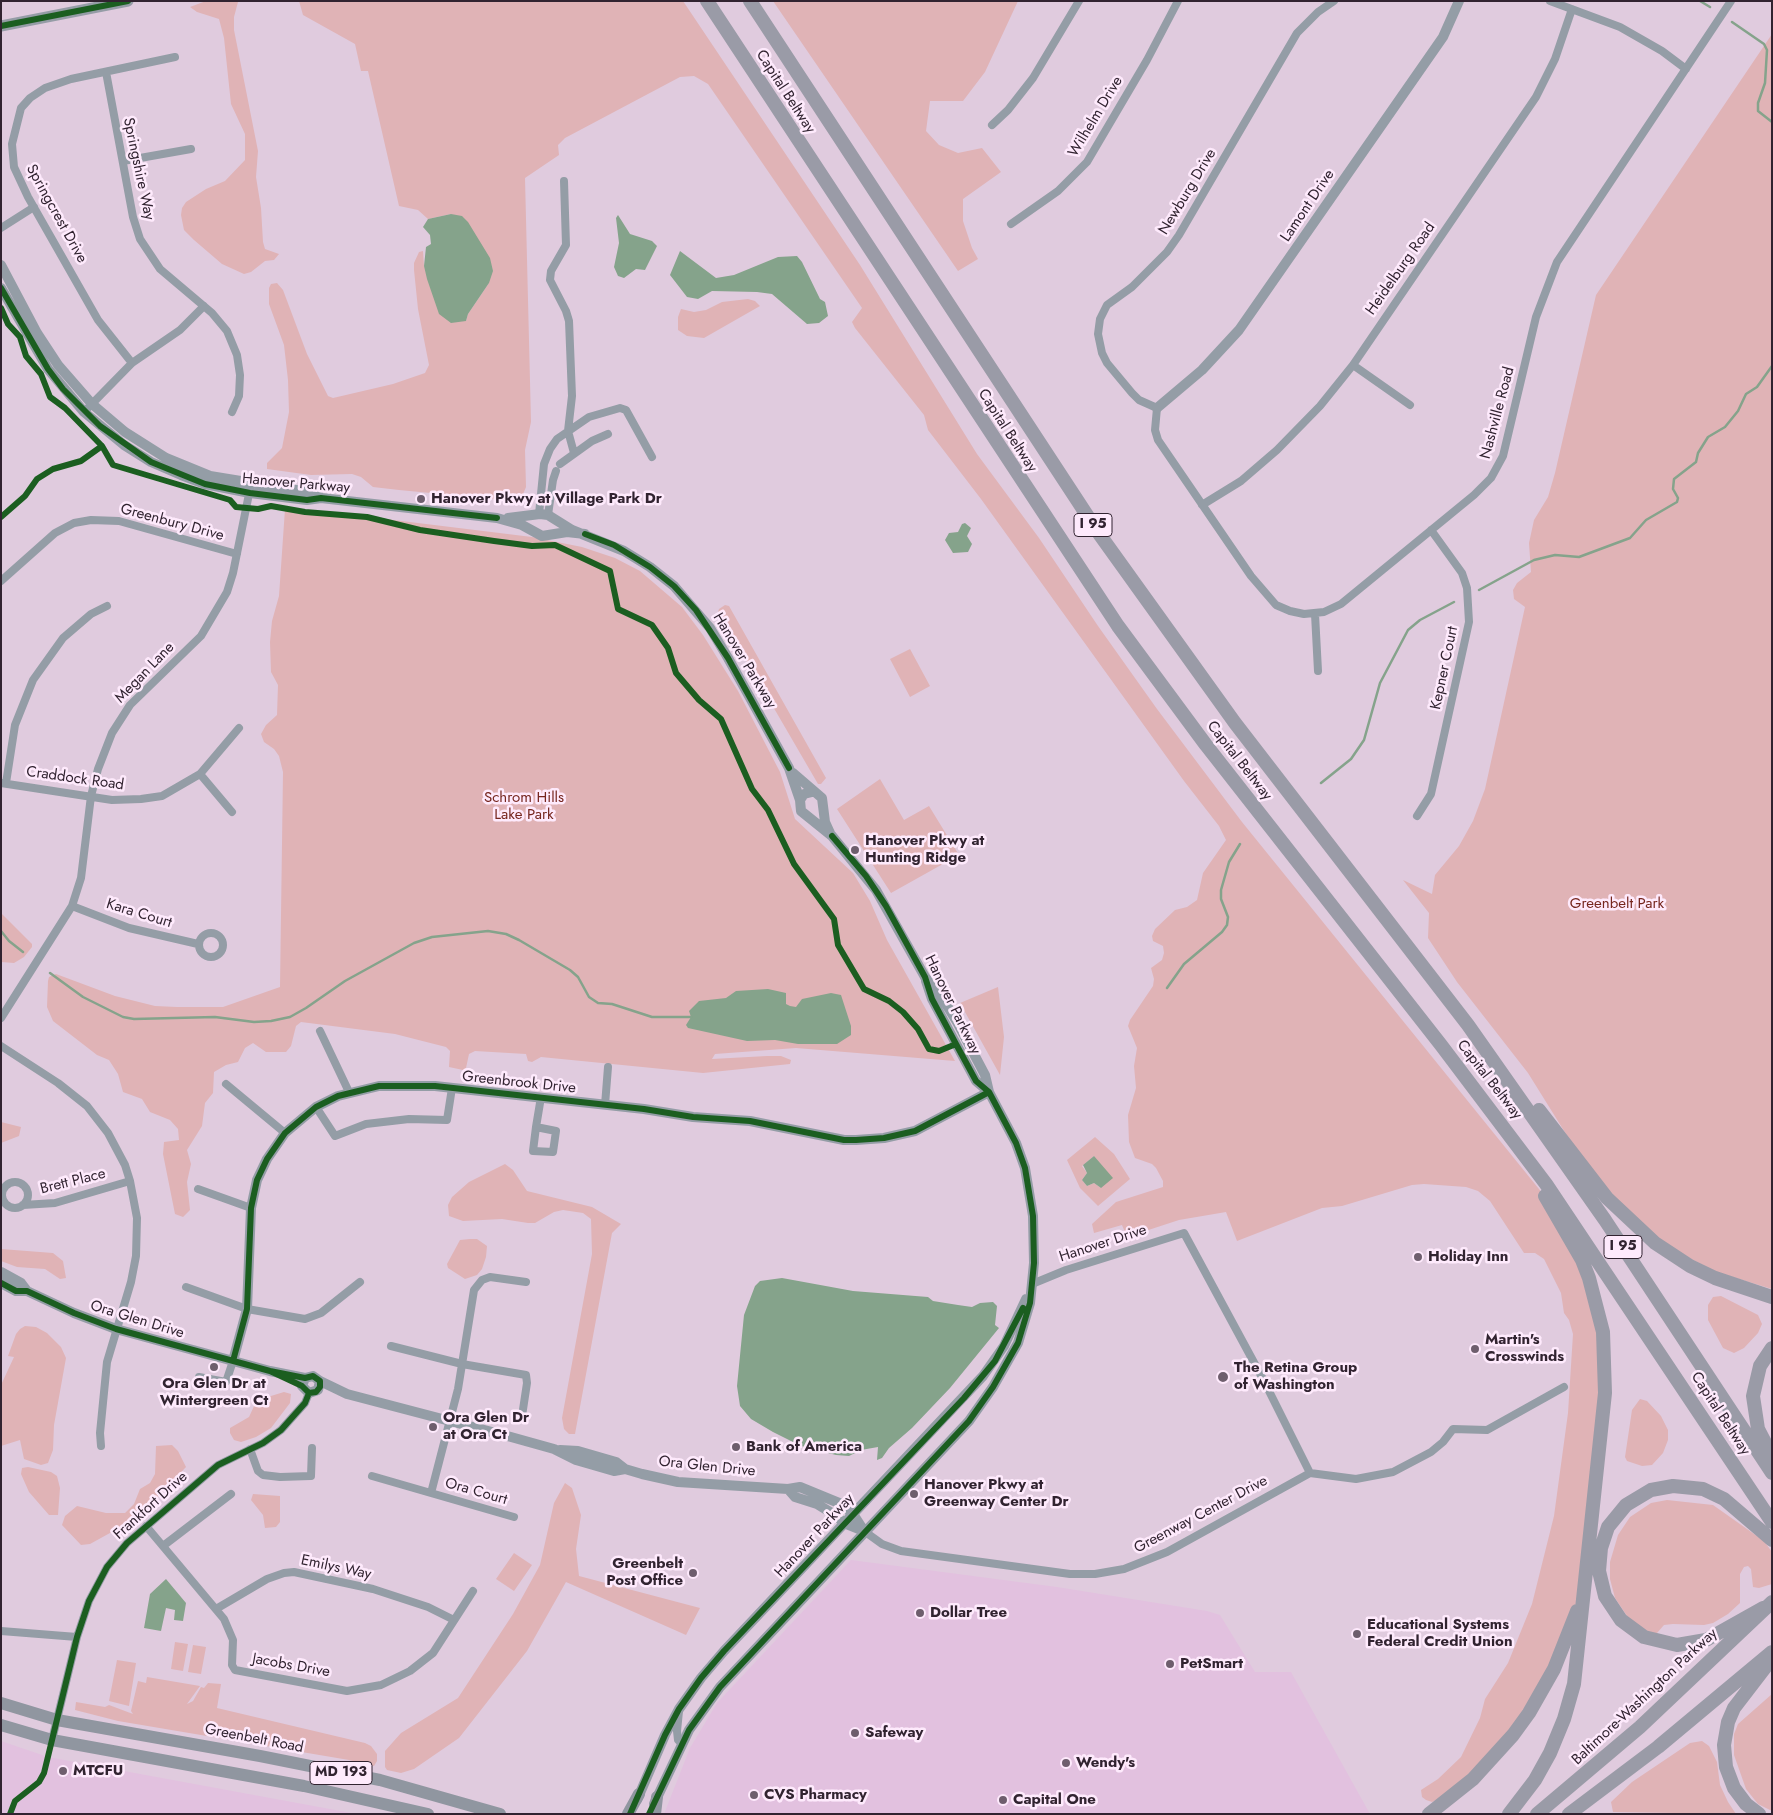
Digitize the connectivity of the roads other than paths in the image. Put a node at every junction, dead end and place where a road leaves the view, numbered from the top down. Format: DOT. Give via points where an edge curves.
graph roads {
  1 [pos="706,1"];
  2 [pos="750,1"];
  3 [pos="1079,1"];
  4 [pos="1178,1"];
  5 [pos="1334,1"];
  6 [pos="1459,1"];
  7 [pos="1550,1"];
  8 [pos="1731,1"];
  9 [pos="125,2"];
  10 [pos="1572,9"];
  11 [pos="1,26"];
  12 [pos="175,57"];
  13 [pos="1686,69"];
  14 [pos="106,72"];
  15 [pos="992,125"];
  16 [pos="191,149"];
  17 [pos="123,161"];
  18 [pos="564,181"];
  19 [pos="34,208"];
  20 [pos="1011,224"];
  21 [pos="1,228"];
  22 [pos="1,265"];
  23 [pos="1,288"];
  24 [pos="204,306"];
  25 [pos="132,363"];
  26 [pos="1353,364"];
  27 [pos="92,404"];
  28 [pos="1410,405"];
  29 [pos="1157,408"];
  30 [pos="84,412"];
  31 [pos="232,412"];
  32 [pos="568,431"];
  33 [pos="608,434"];
  34 [pos="574,453"];
  35 [pos="652,457"];
  36 [pos="250,489"];
  37 [pos="1202,505"];
  38 [pos="544,515"];
  39 [pos="497,518"];
  40 [pos="532,530"];
  41 [pos="1431,530"];
  42 [pos="550,533"];
  43 [pos="585,534"];
  44 [pos="237,554"];
  45 [pos="1,582"];
  46 [pos="107,606"];
  47 [pos="1315,614"];
  48 [pos="1318,671"];
  49 [pos="239,728"];
  50 [pos="789,768"];
  51 [pos="200,774"];
  52 [pos="4,783"];
  53 [pos="812,792"];
  54 [pos="91,796"];
  55 [pos="800,800"];
  56 [pos="823,807"];
  57 [pos="232,812"];
  58 [pos="808,816"];
  59 [pos="1417,816"];
  60 [pos="832,836"];
  61 [pos="72,906"];
  62 [pos="198,944"];
  63 [pos="1,1018"];
  64 [pos="1468,1024"];
  65 [pos="320,1031"];
  66 [pos="1,1046"];
  67 [pos="608,1067"];
  68 [pos="226,1084"];
  69 [pos="452,1088"];
  70 [pos="349,1092"];
  71 [pos="989,1092"];
  72 [pos="541,1097"];
  73 [pos="605,1105"];
  74 [pos="316,1107"];
  75 [pos="536,1127"];
  76 [pos="1508,1132"];
  77 [pos="285,1134"];
  78 [pos="130,1182"];
  79 [pos="198,1189"];
  80 [pos="23,1205"];
  81 [pos="251,1208"];
  82 [pos="1,1272"];
  83 [pos="360,1282"];
  84 [pos="526,1282"];
  85 [pos="1,1283"];
  86 [pos="1032,1284"];
  87 [pos="186,1287"];
  88 [pos="27,1291"];
  89 [pos="1772,1297"];
  90 [pos="247,1309"];
  91 [pos="116,1329"];
  92 [pos="391,1346"];
  93 [pos="1772,1348"];
  94 [pos="233,1361"];
  95 [pos="462,1364"];
  96 [pos="199,1378"];
  97 [pos="311,1386"];
  98 [pos="1564,1387"];
  99 [pos="522,1416"];
  100 [pos="450,1421"];
  101 [pos="101,1446"];
  102 [pos="250,1448"];
  103 [pos="312,1448"];
  104 [pos="1772,1456"];
  105 [pos="1310,1473"];
  106 [pos="1772,1473"];
  107 [pos="372,1476"];
  108 [pos="788,1489"];
  109 [pos="431,1493"];
  110 [pos="231,1494"];
  111 [pos="853,1514"];
  112 [pos="514,1517"];
  113 [pos="1772,1522"];
  114 [pos="844,1523"];
  115 [pos="146,1526"];
  116 [pos="864,1531"];
  117 [pos="1772,1540"];
  118 [pos="163,1546"];
  119 [pos="1586,1569"];
  120 [pos="473,1591"];
  121 [pos="1767,1605"];
  122 [pos="216,1609"];
  123 [pos="454,1620"];
  124 [pos="1,1631"];
  125 [pos="77,1637"];
  126 [pos="1772,1652"];
  127 [pos="1772,1659"];
  128 [pos="1,1703"];
  129 [pos="679,1709"];
  130 [pos="56,1720"];
  131 [pos="1,1725"];
  132 [pos="52,1740"];
  133 [pos="682,1744"];
  134 [pos="639,1794"];
  135 [pos="657,1797"];
  136 [pos="428,1814"];
  137 [pos="500,1814"];
  138 [pos="629,1814"];
  139 [pos="649,1814"];
  140 [pos="655,1814"];
  141 [pos="1428,1814"];
  142 [pos="1509,1814"];
  143 [pos="1537,1814"];
  144 [pos="1569,1814"];
  145 [pos="1759,1814"];
  1 -- 76 [label="highway, Capital Beltway / I 95" via="1118,626 1206,745"];
  2 -- 64 [label="highway, Capital Beltway / I 95" via="1149,606 1241,731"];
  3 -- 15 [label="street" via="1033,78"];
  4 -- 20 [label="street, Wilhelm Drive" via="1087,162 1058,191"];
  5 -- 29 [label="street, Newburg Drive" via="1297,33 1179,236 1158,262 1103,312 1098,334 1104,358 1132,394"];
  6 -- 29 [label="street, Lamont Drive" via="1439,43 1240,330 1202,370"];
  7 -- 10 [label="street"];
  8 -- 13 [label="street, Nashville Road"];
  9 -- 11 [label="main road"];
  10 -- 13 [label="street" via="1635,35"];
  10 -- 26 [label="street, Heidelburg Road" via="1556,59 1536,97"];
  12 -- 14 [label="street, Springcrest Drive"];
  13 -- 41 [label="street, Nashville Road" via="1557,262 1536,318 1500,464 1484,488"];
  14 -- 17 [label="street, Springshire Way"];
  14 -- 19 [label="street, Springcrest Drive" via="53,84 30,98 19,113 12,158"];
  16 -- 17 [label="street"];
  17 -- 24 [label="street, Springshire Way" via="133,216 145,248 167,276"];
  18 -- 32 [label="street" via="566,245 550,277 569,321 572,396"];
  19 -- 21 [label="street"];
  19 -- 25 [label="street, Springcrest Drive" via="98,320"];
  22 -- 27 [label="street, Hanover Parkway" via="37,333 58,365"];
  23 -- 30 [label="street, Hanover Parkway" via="48,369"];
  24 -- 25 [label="street" via="180,330"];
  24 -- 31 [label="street, Springshire Way" via="227,331 237,355 240,393"];
  25 -- 27 [label="street"];
  26 -- 28 [label="street"];
  26 -- 37 [label="street, Heidelburg Road" via="1320,406 1272,454 1241,481"];
  27 -- 30 [label="street"];
  27 -- 36 [label="street, Hanover Parkway" via="125,432 166,458"];
  29 -- 37 [label="street, Nashville Road" via="1155,430 1158,440"];
  30 -- 36 [label="street, Hanover Parkway" via="124,445 151,462 205,484"];
  32 -- 34 [label="street"];
  32 -- 35 [label="street" via="589,417 624,409"];
  32 -- 38 [label="street" via="557,439 547,457"];
  33 -- 34 [label="street"];
  34 -- 38 [label="street" via="558,468"];
  36 -- 39 [label="street, Hanover Parkway" via="307,500 321,498"];
  36 -- 44 [label="street, Megan Lane"];
  37 -- 47 [label="street, Nashville Road" via="1270,600 1290,611"];
  38 -- 39 [label="street, Hanover Parkway"];
  38 -- 40 [label="street" via="532,522"];
  38 -- 42 [label="street" via="554,526"];
  38 -- 43 [label="street, Hanover Parkway"];
  39 -- 40 [label="street, Hanover Parkway"];
  40 -- 42 [label="street" via="542,536"];
  41 -- 47 [label="street, Nashville Road" via="1341,604"];
  41 -- 59 [label="street, Kepner Court" via="1462,573 1467,588 1469,622 1431,794"];
  42 -- 43 [label="street, Hanover Parkway"];
  43 -- 50 [label="street, Hanover Parkway" via="614,545 642,562 674,586 691,604 710,628"];
  44 -- 45 [label="street, Greenbury Drive" via="141,526 91,520 74,523 55,533"];
  44 -- 54 [label="street, Megan Lane" via="227,592 205,630 130,705 112,733"];
  46 -- 52 [label="street" via="91,614 63,638 33,680 15,725"];
  47 -- 48 [label="street"];
  49 -- 51 [label="street, Craddock Road"];
  50 -- 53 [label="street, Hanover Parkway"];
  50 -- 55 [label="street, Hanover Parkway"];
  51 -- 54 [label="street, Craddock Road" via="177,789 155,797 130,800"];
  51 -- 57 [label="street"];
  52 -- 54 [label="street, Craddock Road"];
  53 -- 55 [label="street" via="804,794"];
  53 -- 56 [label="street" via="822,798"];
  54 -- 61 [label="street, Megan Lane" via="81,878"];
  55 -- 58 [label="street" via="801,811"];
  56 -- 58 [label="street" via="819,814"];
  56 -- 60 [label="street, Hanover Parkway"];
  58 -- 60 [label="street, Hanover Parkway"];
  60 -- 71 [label="street, Hanover Parkway" via="876,890 925,977 932,1000 976,1081"];
  61 -- 62 [label="street, Kara Court" via="129,928"];
  61 -- 63 [label="street, Megan Lane"];
  64 -- 89 [label="highway" via="1564,1140 1607,1198 1640,1230 1672,1255 1715,1278"];
  64 -- 106 [label="highway, Capital Beltway / I 95" via="1600,1211"];
  65 -- 70 [label="street"];
  66 -- 78 [label="street" via="58,1083 86,1106 108,1133"];
  67 -- 73 [label="street"];
  68 -- 77 [label="street"];
  69 -- 70 [label="street, Greenbrook Drive" via="393,1086"];
  69 -- 72 [label="street, Greenbrook Drive"];
  69 -- 74 [label="street" via="447,1120 409,1119 366,1124 335,1136"];
  70 -- 74 [label="street, Greenbrook Drive"];
  71 -- 73 [label="street, Greenbrook Drive" via="915,1131 844,1140 750,1121"];
  71 -- 86 [label="street, Hanover Parkway" via="1016,1144 1028,1180 1034,1229"];
  72 -- 73 [label="street, Greenbrook Drive"];
  72 -- 75 [label="street"];
  74 -- 77 [label="street, Greenbrook Drive"];
  75 -- 75 [label="street" via="556,1131 553,1152 533,1151"];
  76 -- 113 [label="highway, Capital Beltway / I 95" via="1582,1235"];
  76 -- 119 [label="highway" via="1582,1260 1595,1295 1603,1332 1604,1408"];
  77 -- 81 [label="street, Greenbrook Drive" via="262,1169"];
  78 -- 80 [label="street, Brett Place" via="56,1203"];
  78 -- 91 [label="street" via="137,1218 136,1256"];
  79 -- 81 [label="street"];
  81 -- 90 [label="street, Greenbrook Drive"];
  82 -- 88 [label="street, Ora Glen Drive" via="21,1282"];
  83 -- 90 [label="street" via="310,1318"];
  84 -- 95 [label="street, Ora Court" via="490,1277 477,1284"];
  85 -- 88 [label="street, Ora Glen Drive" via="16,1291"];
  86 -- 105 [label="street, Hanover Drive" via="1184,1233"];
  86 -- 111 [label="street, Hanover Parkway" via="995,1361"];
  86 -- 116 [label="street, Hanover Parkway" via="1027,1320 993,1387 957,1436"];
  87 -- 90 [label="street"];
  88 -- 91 [label="street, Ora Glen Drive"];
  90 -- 94 [label="street, Greenbrook Drive"];
  91 -- 94 [label="street, Ora Glen Drive"];
  91 -- 101 [label="street" via="107,1362"];
  92 -- 95 [label="street"];
  93 -- 104 [label="highway" via="1760,1366 1753,1396 1758,1429"];
  94 -- 96 [label="street" via="226,1382"];
  94 -- 97 [label="street, Ora Glen Drive"];
  95 -- 99 [label="street" via="526,1375"];
  95 -- 100 [label="street, Ora Court"];
  97 -- 100 [label="street, Ora Glen Drive"];
  97 -- 102 [label="street, Frankfort Drive" via="304,1403 281,1430"];
  98 -- 105 [label="street" via="1487,1430 1453,1429 1431,1452 1393,1472 1345,1478"];
  100 -- 108 [label="street, Ora Glen Drive" via="554,1449 576,1460 614,1471 625,1469 678,1482"];
  100 -- 109 [label="street, Ora Court"];
  102 -- 103 [label="street" via="258,1471 263,1475 280,1477 311,1476"];
  102 -- 115 [label="street, Frankfort Drive" via="218,1464"];
  105 -- 116 [label="street, Greenway Center Drive" via="1152,1559 1109,1572 1058,1573 901,1551 882,1544"];
  107 -- 109 [label="street, Ora Court"];
  108 -- 111 [label="street, Ora Glen Drive" via="800,1487 811,1490 839,1503"];
  108 -- 114 [label="street, Ora Glen Drive" via="795,1497 817,1504"];
  109 -- 112 [label="street, Ora Court"];
  110 -- 118 [label="street"];
  111 -- 114 [label="street, Hanover Parkway"];
  111 -- 116 [label="street, Ora Glen Drive"];
  114 -- 116 [label="street, Ora Glen Drive"];
  114 -- 129 [label="street, Hanover Parkway" via="724,1651"];
  115 -- 118 [label="street, Jacobs Drive"];
  115 -- 125 [label="street, Frankfort Drive" via="118,1553 100,1578"];
  116 -- 133 [label="street, Hanover Parkway" via="732,1673"];
  117 -- 121 [label="highway" via="1724,1499 1702,1489 1673,1486 1650,1490 1626,1506 1608,1528 1600,1554 1601,1586 1610,1606 1621,1620 1644,1637 1677,1645 1706,1640"];
  118 -- 122 [label="street, Jacobs Drive"];
  119 -- 141 [label="highway" via="1565,1646 1529,1712 1473,1779"];
  119 -- 142 [label="highway" via="1576,1668 1564,1719 1543,1766"];
  120 -- 123 [label="street, Jacobs Drive"];
  121 -- 143 [label="highway, Baltimore-Washington Parkway" via="1640,1727"];
  122 -- 123 [label="street, Emilys Way" via="267,1579 294,1572 373,1589 420,1604"];
  122 -- 123 [label="street, Jacobs Drive" via="231,1633 235,1670 348,1691 381,1686 410,1672 433,1652"];
  124 -- 125 [label="street"];
  125 -- 130 [label="street, Frankfort Drive"];
  126 -- 144 [label="highway"];
  127 -- 145 [label="highway" via="1734,1708 1725,1733 1726,1767 1734,1788"];
  128 -- 130 [label="main road, Greenbelt Road / MD 193"];
  129 -- 133 [label="street" via="677,1731"];
  129 -- 134 [label="street, Hanover Parkway"];
  130 -- 132 [label="street, Frankfort Drive"];
  130 -- 137 [label="main road, Greenbelt Road / MD 193" via="380,1780"];
  131 -- 132 [label="main road, MD 193"];
  132 -- 136 [label="main road, MD 193" via="304,1786"];
  133 -- 135 [label="street, Hanover Parkway"];
  134 -- 138 [label="main road"];
  135 -- 139 [label="street, Hanover Parkway"];
  135 -- 140 [label="main road"];
}
